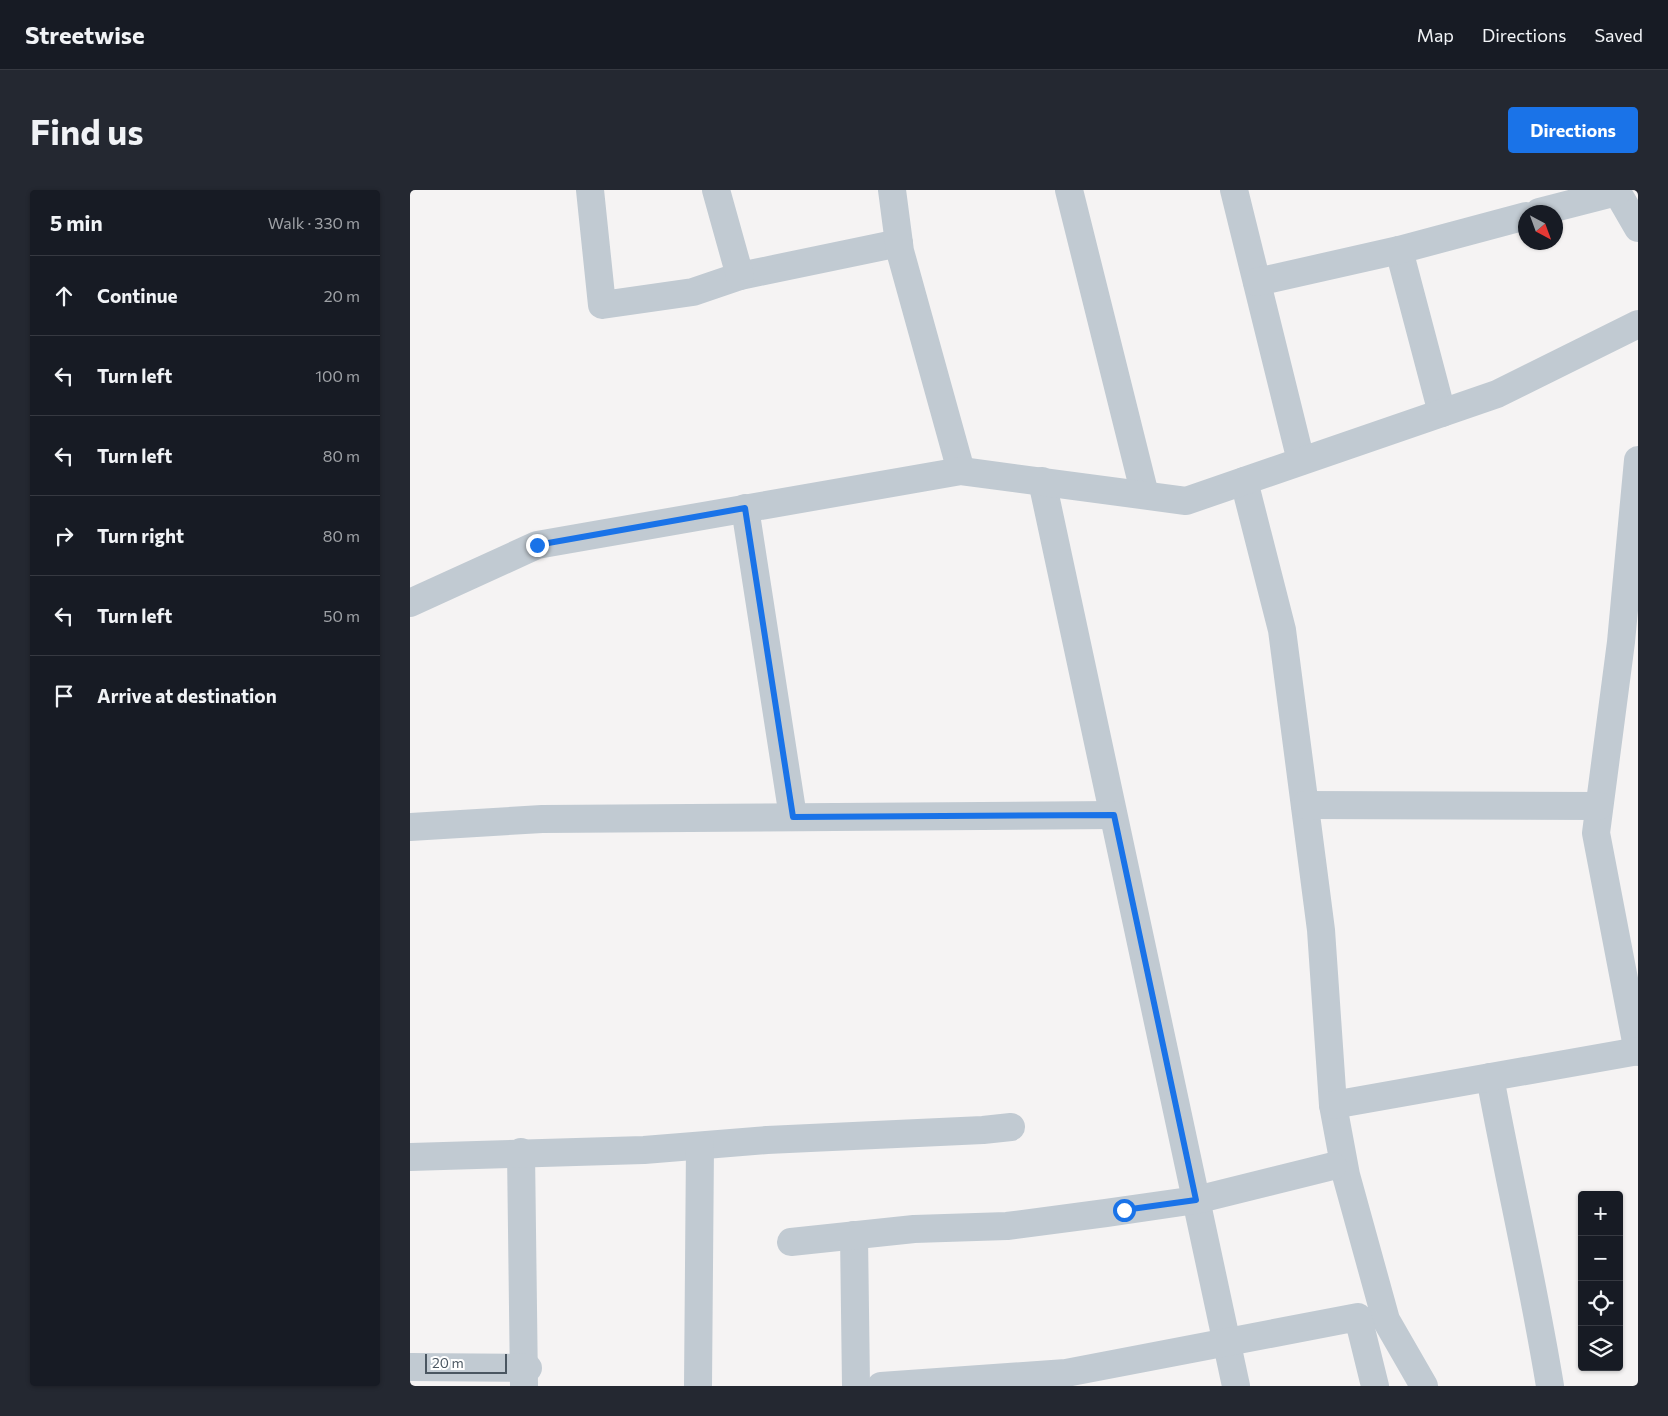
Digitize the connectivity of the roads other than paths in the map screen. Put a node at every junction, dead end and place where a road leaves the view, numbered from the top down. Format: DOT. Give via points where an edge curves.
graph roads {
  1 [pos="590,190"];
  2 [pos="716,190"];
  3 [pos="892,190"];
  4 [pos="1070,190"];
  5 [pos="1234,190"];
  6 [pos="1616,191"];
  7 [pos="1563,205"];
  8 [pos="1518,218"];
  9 [pos="1638,228"];
  10 [pos="899,243"];
  11 [pos="1399,250"];
  12 [pos="740,276"];
  13 [pos="1257,282"];
  14 [pos="1638,324"];
  15 [pos="1442,413"];
  16 [pos="1638,460"];
  17 [pos="1301,461"];
  18 [pos="961,470"];
  19 [pos="1244,481"];
  20 [pos="1042,482"];
  21 [pos="1145,495"];
  22 [pos="745,508"];
  23 [pos="410,603"];
  24 [pos="1305,805"];
  25 [pos="1599,806"];
  26 [pos="1114,815"];
  27 [pos="793,817"];
  28 [pos="410,827"];
  29 [pos="1638,1051"];
  30 [pos="1490,1077"];
  31 [pos="1333,1104"];
  32 [pos="1011,1127"];
  33 [pos="700,1146"];
  34 [pos="521,1152"];
  35 [pos="410,1157"];
  36 [pos="1333,1166"];
  37 [pos="1196,1200"];
  38 [pos="854,1236"];
  39 [pos="791,1242"];
  40 [pos="1227,1342"];
  41 [pos="410,1368"];
  42 [pos="525,1374"];
  43 [pos="1067,1380"];
  44 [pos="698,1386"];
  45 [pos="856,1386"];
  46 [pos="880,1386"];
  47 [pos="1236,1386"];
  48 [pos="1375,1386"];
  49 [pos="1424,1386"];
  50 [pos="1550,1386"];
  1 -- 12 [label="street" via="602,305 693,292"];
  2 -- 12 [label="street"];
  3 -- 10 [label="street"];
  4 -- 21 [label="street"];
  5 -- 13 [label="street"];
  6 -- 7 [label="street"];
  6 -- 9 [label="street"];
  8 -- 11 [label="street"];
  10 -- 12 [label="street"];
  10 -- 18 [label="street"];
  11 -- 13 [label="street"];
  11 -- 15 [label="street"];
  13 -- 17 [label="street"];
  14 -- 15 [label="street" via="1497,394"];
  15 -- 17 [label="street"];
  16 -- 25 [label="street" via="1621,642"];
  17 -- 19 [label="street"];
  18 -- 20 [label="street"];
  18 -- 22 [label="street"];
  19 -- 21 [label="street" via="1186,501"];
  19 -- 24 [label="street" via="1282,630"];
  20 -- 21 [label="street"];
  20 -- 26 [label="street"];
  22 -- 23 [label="street" via="537,545"];
  22 -- 27 [label="street"];
  24 -- 25 [label="street"];
  24 -- 31 [label="street" via="1321,930"];
  25 -- 29 [label="street" via="1596,833"];
  26 -- 27 [label="street"];
  26 -- 37 [label="street"];
  27 -- 28 [label="street" via="542,819"];
  29 -- 30 [label="street"];
  30 -- 31 [label="street"];
  30 -- 50 [label="street" via="1506,1169 1535,1294"];
  31 -- 49 [label="street" via="1346,1175 1379,1302"];
  32 -- 33 [label="street"];
  33 -- 34 [label="street"];
  33 -- 44 [label="street"];
  34 -- 35 [label="street"];
  34 -- 42 [label="street"];
  36 -- 37 [label="street"];
  37 -- 38 [label="street" via="1007,1226 914,1229"];
  37 -- 40 [label="street"];
  38 -- 39 [label="street"];
  38 -- 45 [label="street"];
  40 -- 43 [label="street"];
  40 -- 47 [label="street"];
  40 -- 48 [label="street" via="1358,1316"];
  41 -- 42 [label="street"];
  43 -- 46 [label="street"];
}
